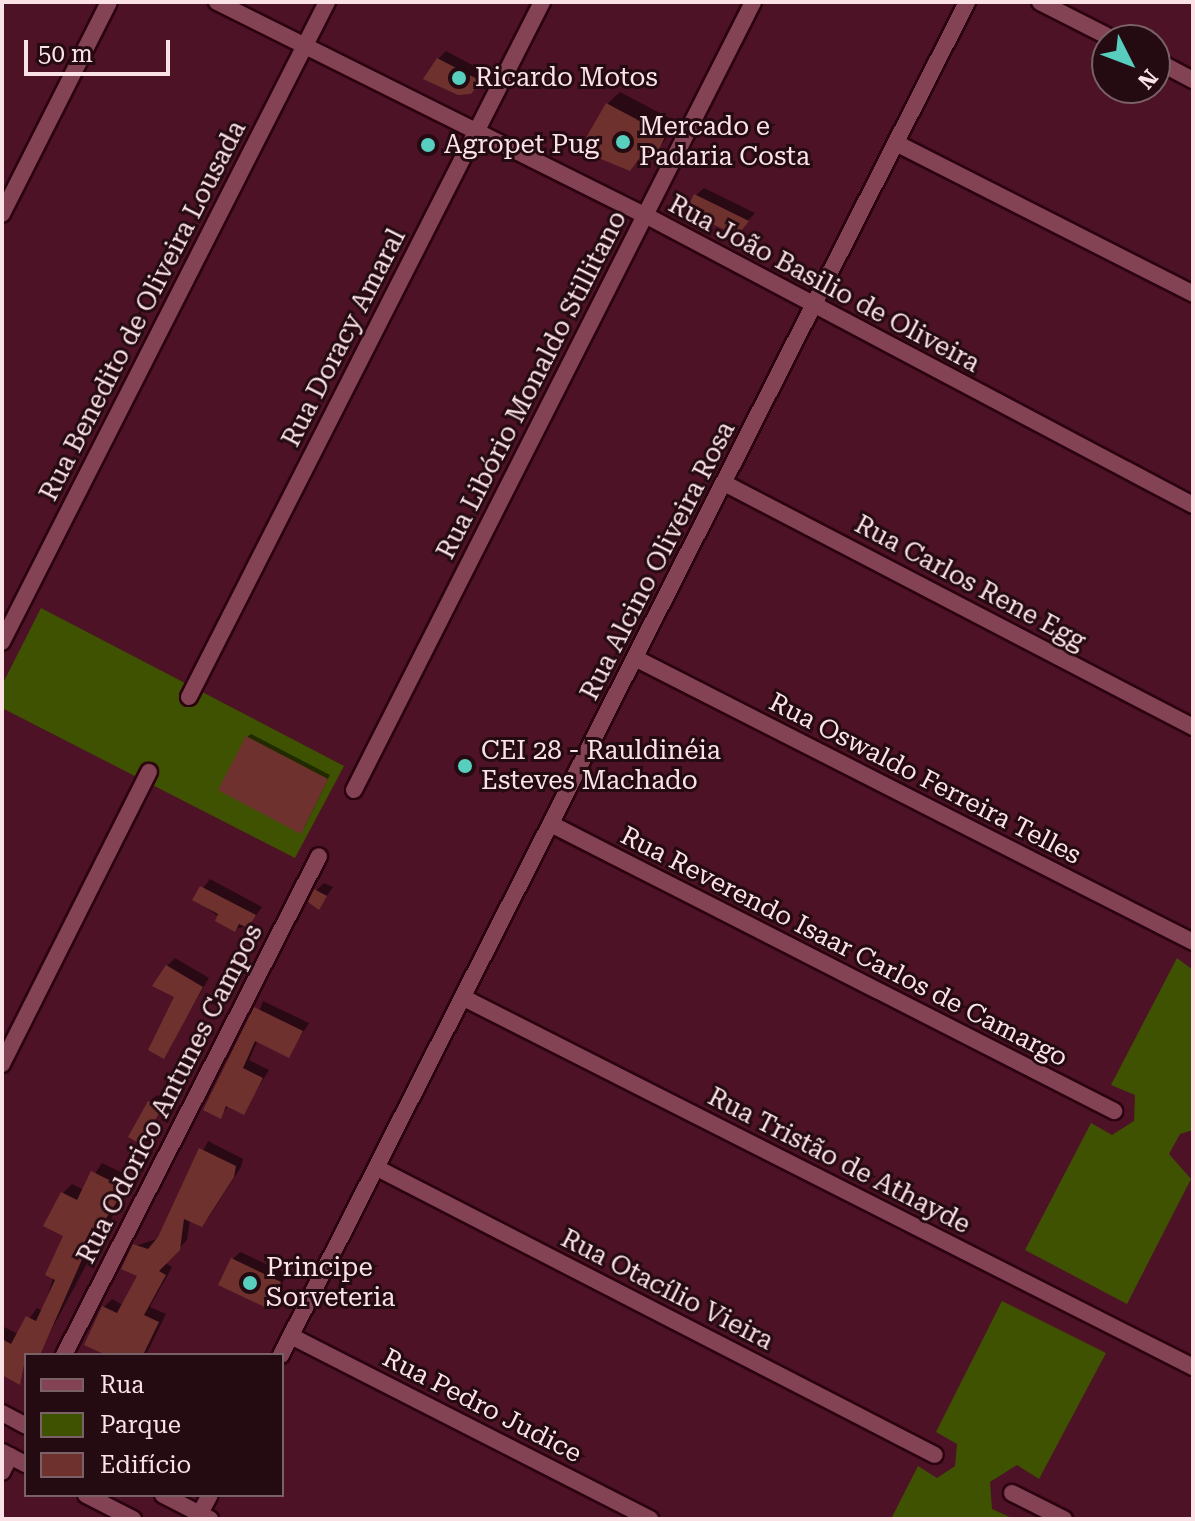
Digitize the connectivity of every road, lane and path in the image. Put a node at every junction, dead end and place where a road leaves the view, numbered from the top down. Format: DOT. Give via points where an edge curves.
graph roads {
  1 [pos="109,2"];
  2 [pos="217,2"];
  3 [pos="327,2"];
  4 [pos="542,2"];
  5 [pos="753,2"];
  6 [pos="967,2"];
  7 [pos="1040,2"];
  8 [pos="1091,28"];
  9 [pos="305,46"];
  10 [pos="1171,68"];
  11 [pos="1193,80"];
  12 [pos="475,132"];
  13 [pos="896,143"];
  14 [pos="2,214"];
  15 [pos="645,215"];
  16 [pos="1193,294"];
  17 [pos="813,307"];
  18 [pos="724,483"];
  19 [pos="1193,505"];
  20 [pos="2,642"];
  21 [pos="635,658"];
  22 [pos="189,697"];
  23 [pos="1193,727"];
  24 [pos="149,772"];
  25 [pos="354,790"];
  26 [pos="553,825"];
  27 [pos="319,856"];
  28 [pos="1193,942"];
  29 [pos="464,998"];
  30 [pos="2,1064"];
  31 [pos="1114,1111"];
  32 [pos="377,1168"];
  33 [pos="291,1336"];
  34 [pos="65,1353"];
  35 [pos="282,1353"];
  36 [pos="1193,1367"];
  37 [pos="2,1413"];
  38 [pos="24,1425"];
  39 [pos="6,1454"];
  40 [pos="935,1455"];
  41 [pos="24,1463"];
  42 [pos="2,1472"];
  43 [pos="1012,1493"];
  44 [pos="90,1497"];
  45 [pos="167,1497"];
  46 [pos="209,1497"];
  47 [pos="202,1517"];
  48 [pos="133,1519"];
  49 [pos="650,1519"];
  50 [pos="1064,1519"];
  1 -- 14 [label="street"];
  2 -- 9 [label="street, Rua João Basilio de Oliveira"];
  3 -- 9 [label="street, Rua Benedito de Oliveira Lousada"];
  4 -- 12 [label="street, Rua Doracy Amaral"];
  5 -- 15 [label="street, Rua Libório Monaldo Stillitano"];
  6 -- 13 [label="street, Rua Alcino Oliveira Rosa"];
  7 -- 8 [label="street"];
  9 -- 12 [label="street, Rua João Basilio de Oliveira"];
  9 -- 20 [label="street, Rua Benedito de Oliveira Lousada"];
  10 -- 11 [label="street"];
  12 -- 15 [label="street, Rua João Basilio de Oliveira"];
  12 -- 22 [label="street, Rua Doracy Amaral"];
  13 -- 16 [label="street"];
  13 -- 17 [label="street, Rua Alcino Oliveira Rosa"];
  15 -- 17 [label="street, Rua João Basilio de Oliveira"];
  15 -- 25 [label="street, Rua Libório Monaldo Stillitano"];
  17 -- 18 [label="street, Rua Alcino Oliveira Rosa"];
  17 -- 19 [label="street, Rua João Basilio de Oliveira"];
  18 -- 21 [label="street, Rua Alcino Oliveira Rosa"];
  18 -- 23 [label="street, Rua Carlos Rene Egg"];
  21 -- 26 [label="street, Rua Alcino Oliveira Rosa"];
  21 -- 28 [label="street, Rua Oswaldo Ferreira Telles"];
  24 -- 30 [label="street"];
  26 -- 29 [label="street, Rua Alcino Oliveira Rosa"];
  26 -- 31 [label="street, Rua Reverendo Isaar Carlos de Camargo"];
  27 -- 34 [label="street, Rua Odorico Antunes Campos"];
  29 -- 32 [label="street, Rua Alcino Oliveira Rosa"];
  29 -- 36 [label="street, Rua Tristão de Athayde"];
  32 -- 33 [label="street, Rua Alcino Oliveira Rosa"];
  32 -- 40 [label="street, Rua Otacílio Vieira"];
  33 -- 35 [label="street, Rua Alcino Oliveira Rosa"];
  33 -- 49 [label="street, Rua Pedro Judice"];
  37 -- 38 [label="street"];
  39 -- 41 [label="street"];
  39 -- 42 [label="street"];
  43 -- 50 [label="street"];
  44 -- 48 [label="street"];
  45 -- 47 [label="street"];
  46 -- 47 [label="street"];
}
